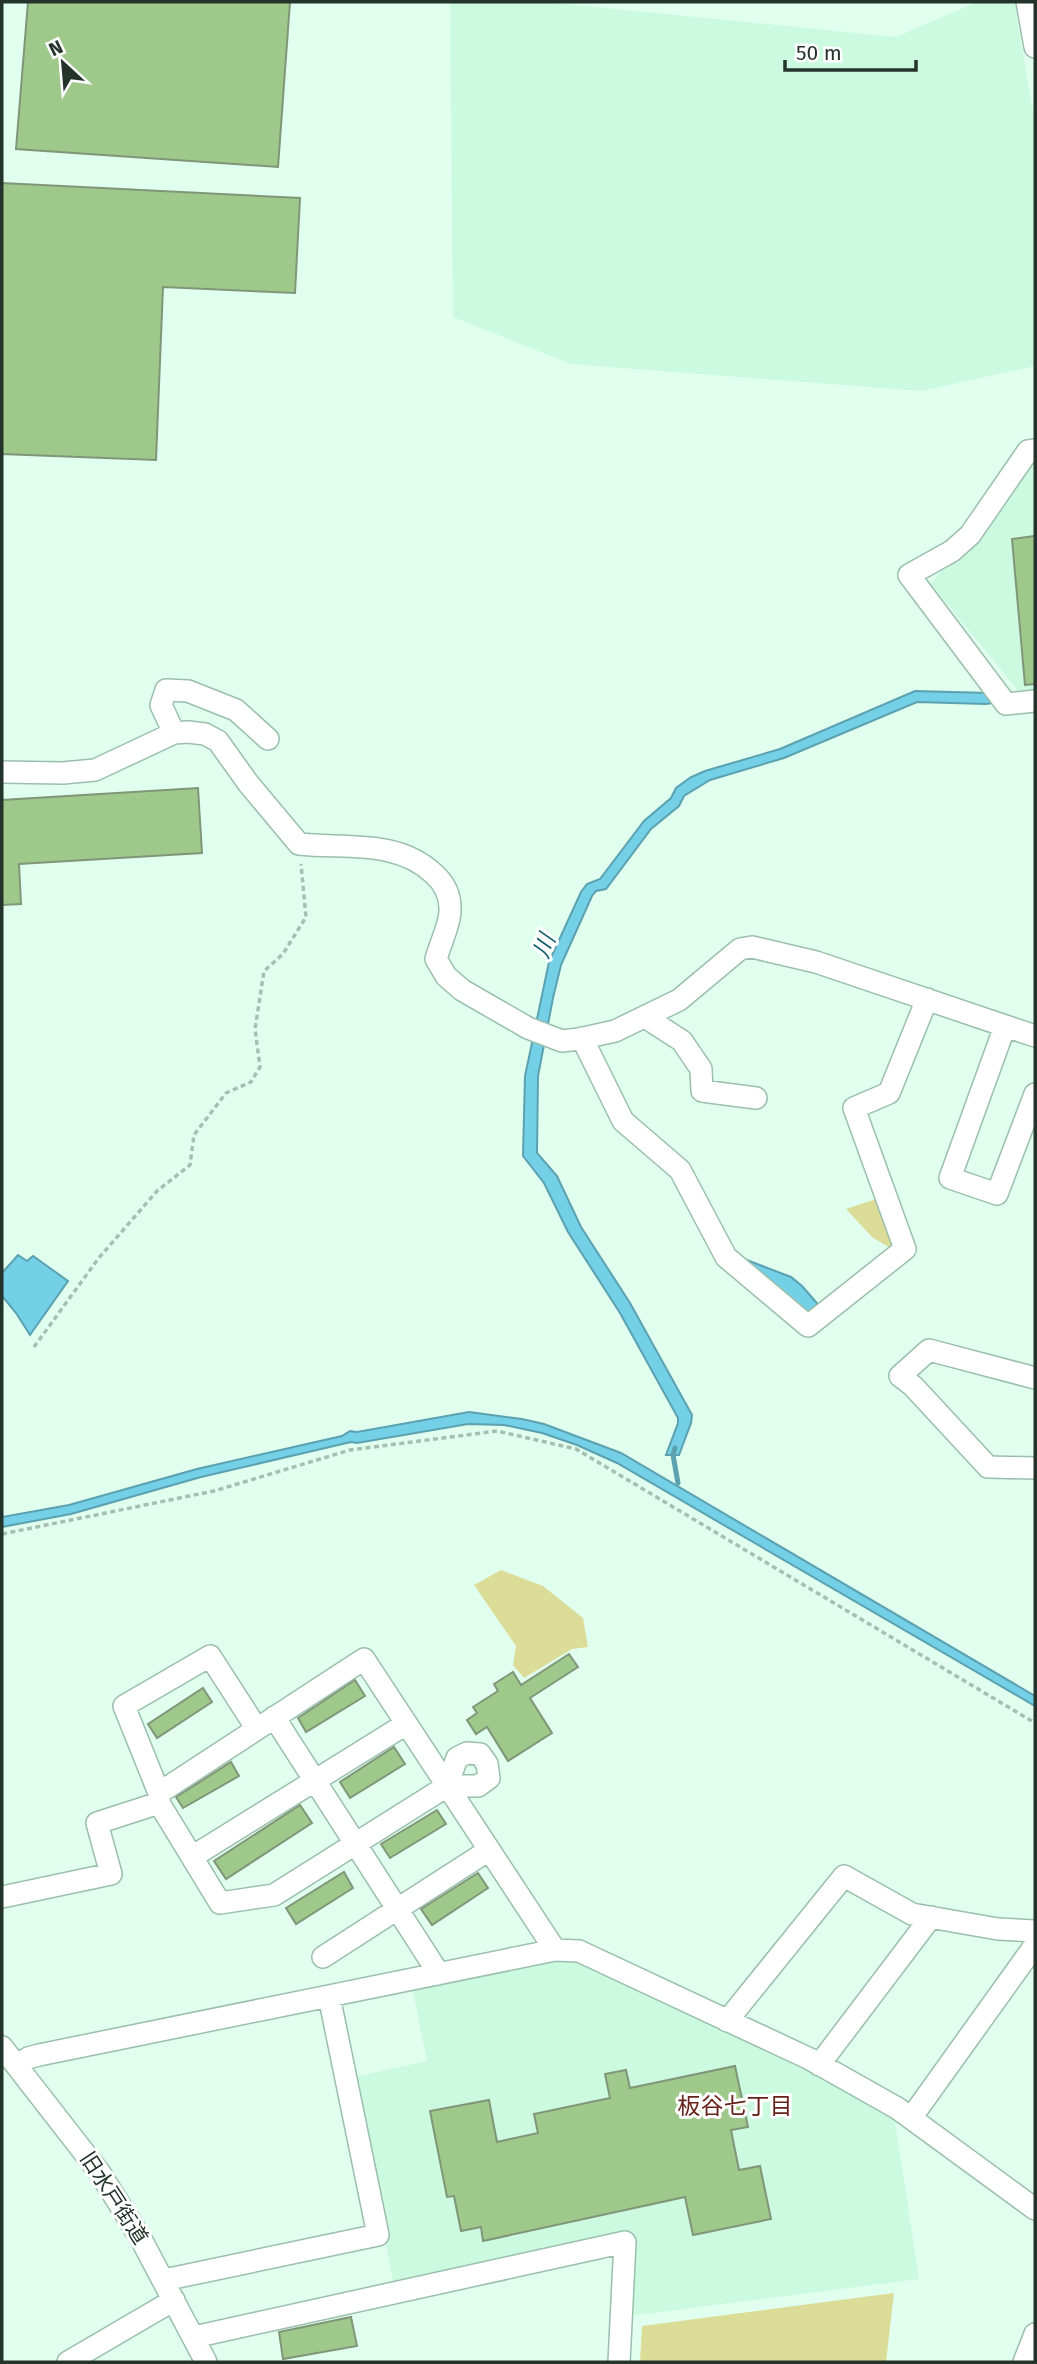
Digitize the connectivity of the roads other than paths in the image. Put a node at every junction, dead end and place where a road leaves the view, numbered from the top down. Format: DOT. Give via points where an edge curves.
graph roads {
  1 [pos="1027,2"];
  2 [pos="1035,47"];
  3 [pos="1035,450"];
  4 [pos="1035,701"];
  5 [pos="174,733"];
  6 [pos="268,739"];
  7 [pos="2,772"];
  8 [pos="927,999"];
  9 [pos="645,1017"];
  10 [pos="1005,1026"];
  11 [pos="1035,1036"];
  12 [pos="582,1038"];
  13 [pos="1035,1094"];
  14 [pos="756,1098"];
  15 [pos="1035,1378"];
  16 [pos="1035,1468"];
  17 [pos="265,1723"];
  18 [pos="406,1724"];
  19 [pos="315,1781"];
  20 [pos="447,1786"];
  21 [pos="159,1798"];
  22 [pos="355,1844"];
  23 [pos="489,1850"];
  24 [pos="192,1857"];
  25 [pos="2,1897"];
  26 [pos="397,1910"];
  27 [pos="931,1917"];
  28 [pos="1035,1931"];
  29 [pos="1035,1945"];
  30 [pos="555,1950"];
  31 [pos="323,1957"];
  32 [pos="439,1974"];
  33 [pos="330,1996"];
  34 [pos="727,2021"];
  35 [pos="2,2046"];
  36 [pos="17,2065"];
  37 [pos="819,2065"];
  38 [pos="911,2118"];
  39 [pos="1035,2209"];
  40 [pos="164,2280"];
  41 [pos="174,2300"];
  42 [pos="1035,2334"];
  43 [pos="194,2337"];
  44 [pos="68,2362"];
  45 [pos="206,2362"];
  46 [pos="619,2362"];
  47 [pos="1024,2362"];
  1 -- 2 [label="street"];
  3 -- 4 [label="street" via="1028,451 970,535 952,551 909,575 1006,704"];
  5 -- 6 [label="street" via="161,705 166,690 188,691 236,710"];
  5 -- 7 [label="street" via="95,770"];
  5 -- 12 [label="street" via="205,734 218,741 299,844 384,849 404,853 430,869 444,883 449,899 450,915 436,959 446,976 528,1028 562,1041"];
  8 -- 9 [label="street" via="816,962 752,947 740,949 679,1000"];
  8 -- 10 [label="street"];
  8 -- 12 [label="street" via="889,1093 854,1108 905,1249 808,1326 726,1257 680,1170 623,1121"];
  9 -- 12 [label="street" via="615,1031"];
  9 -- 14 [label="street" via="682,1041 701,1069 702,1091"];
  10 -- 11 [label="street"];
  10 -- 13 [label="street" via="950,1178 997,1194"];
  15 -- 16 [label="street" via="929,1350 900,1376 988,1467"];
  17 -- 18 [label="street" via="363,1659"];
  17 -- 19 [label="street"];
  17 -- 21 [label="street"];
  17 -- 21 [label="street" via="210,1656 124,1706"];
  18 -- 19 [label="street"];
  18 -- 20 [label="street"];
  19 -- 22 [label="street"];
  19 -- 24 [label="street"];
  20 -- 22 [label="street"];
  20 -- 23 [label="street"];
  21 -- 24 [label="street"];
  21 -- 25 [label="street" via="97,1823 111,1874"];
  22 -- 24 [label="street" via="274,1895 220,1903"];
  22 -- 26 [label="street"];
  23 -- 26 [label="street"];
  23 -- 30 [label="street"];
  26 -- 31 [label="street"];
  26 -- 32 [label="street"];
  27 -- 28 [label="street"];
  27 -- 34 [label="street" via="912,1914 845,1876"];
  27 -- 37 [label="street"];
  29 -- 38 [label="street"];
  30 -- 32 [label="street"];
  30 -- 34 [label="street" via="579,1951"];
  32 -- 33 [label="street"];
  33 -- 36 [label="street" via="39,2055"];
  33 -- 40 [label="street" via="378,2235"];
  34 -- 37 [label="street"];
  35 -- 36 [label="street, 旧水戸街道"];
  36 -- 40 [label="street, 旧水戸街道" via="100,2173"];
  37 -- 38 [label="street"];
  38 -- 39 [label="street"];
  40 -- 41 [label="street, 旧水戸街道"];
  41 -- 43 [label="street, 旧水戸街道"];
  41 -- 44 [label="street"];
  42 -- 47 [label="street"];
  43 -- 45 [label="street, 旧水戸街道"];
  43 -- 46 [label="street" via="625,2242"];
}
